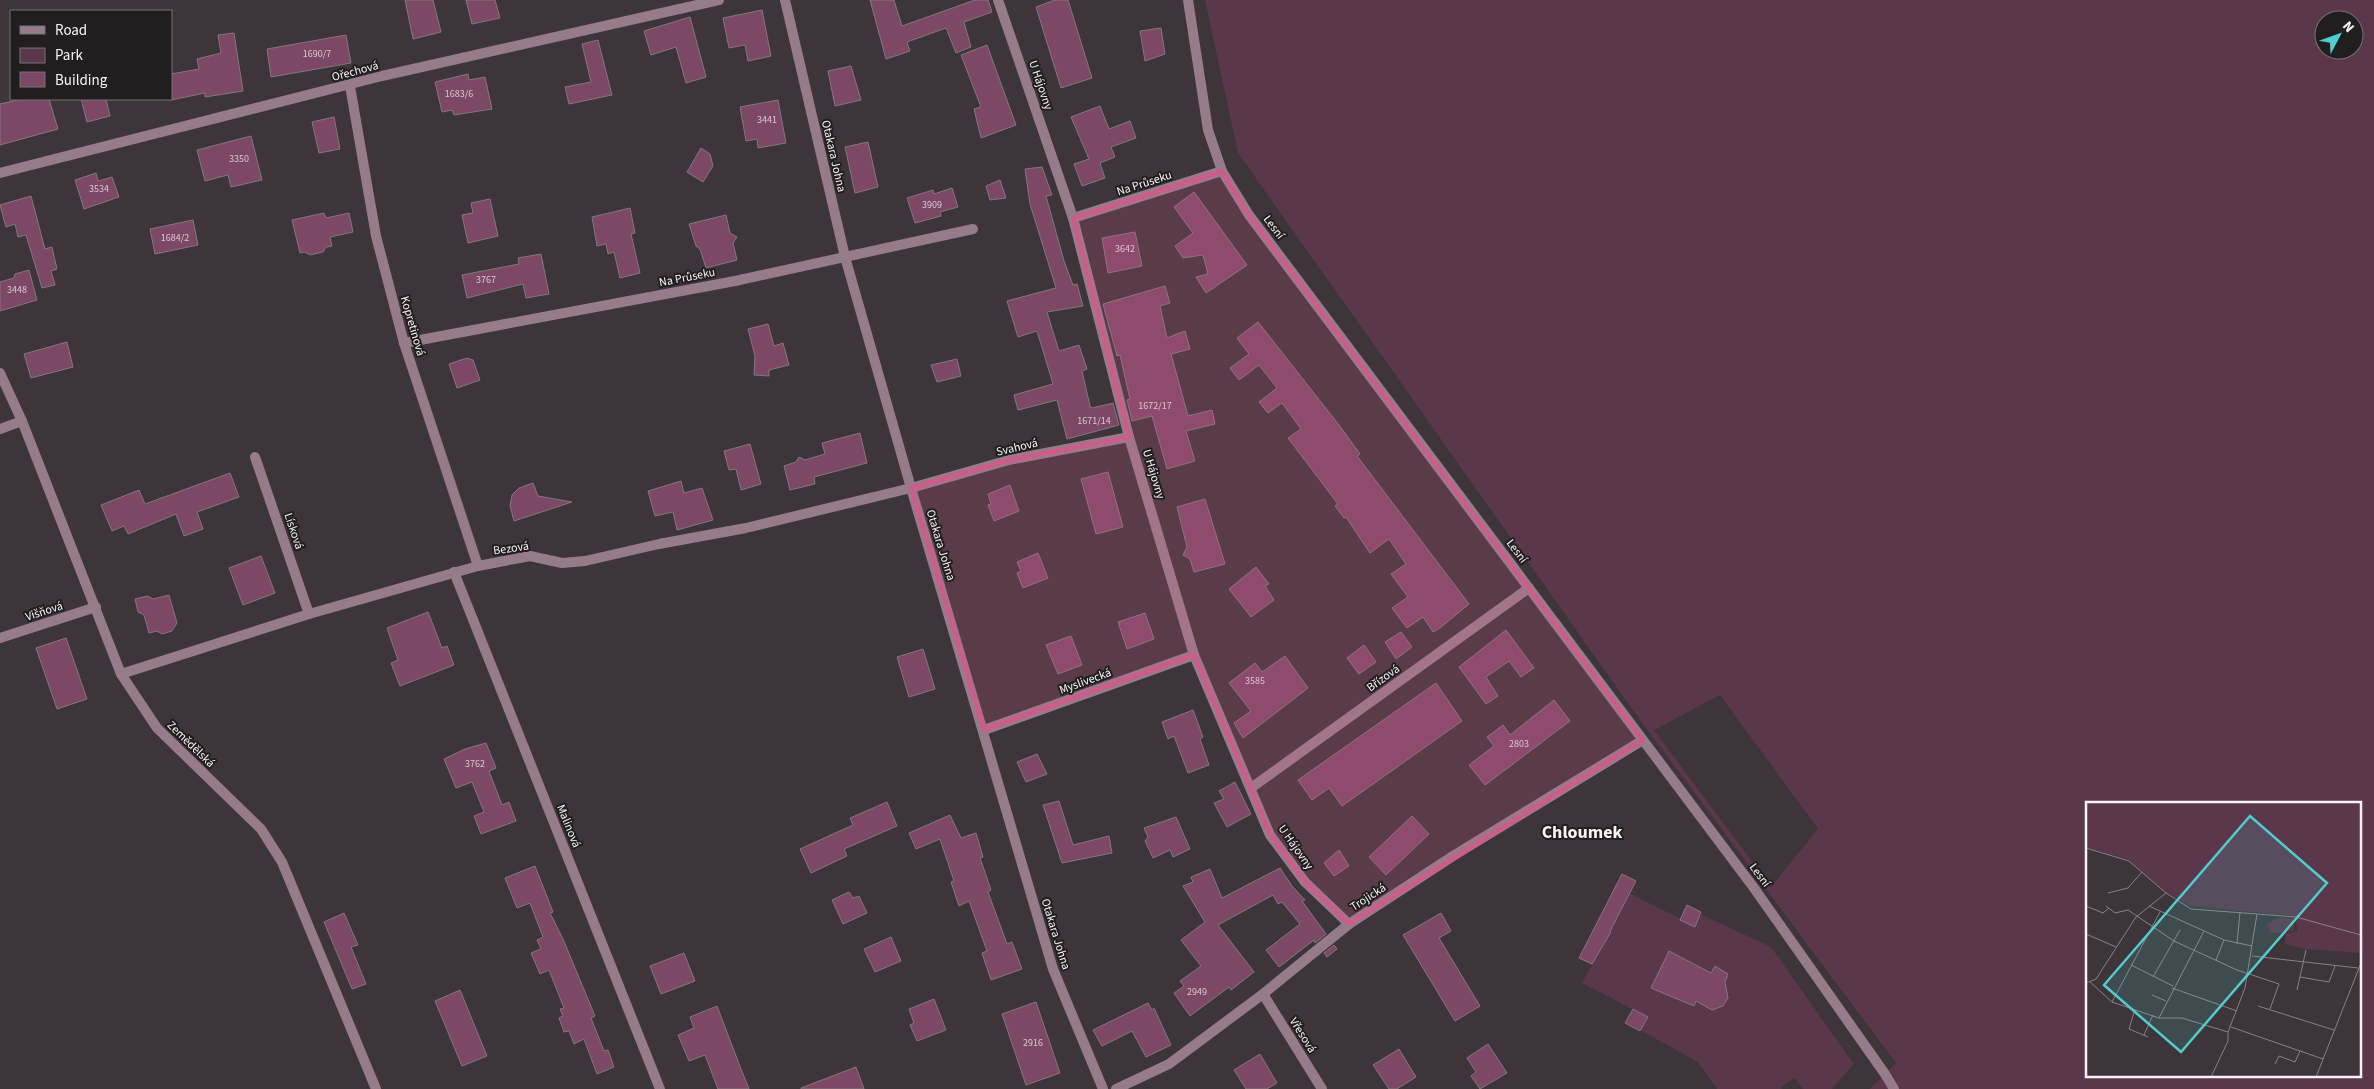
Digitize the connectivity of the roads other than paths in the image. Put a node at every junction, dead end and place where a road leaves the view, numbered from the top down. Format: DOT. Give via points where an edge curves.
graph roads {
  1 [pos="719,0"];
  2 [pos="785,0"];
  3 [pos="998,0"];
  4 [pos="1188,0"];
  5 [pos="350,86"];
  6 [pos="1222,171"];
  7 [pos="0,173"];
  8 [pos="1073,218"];
  9 [pos="973,229"];
  10 [pos="845,257"];
  11 [pos="404,343"];
  12 [pos="0,373"];
  13 [pos="22,421"];
  14 [pos="0,429"];
  15 [pos="1129,437"];
  16 [pos="255,457"];
  17 [pos="911,488"];
  18 [pos="478,566"];
  19 [pos="454,572"];
  20 [pos="1529,588"];
  21 [pos="96,607"];
  22 [pos="309,614"];
  23 [pos="0,638"];
  24 [pos="1194,655"];
  25 [pos="121,674"];
  26 [pos="984,730"];
  27 [pos="1643,740"];
  28 [pos="1251,788"];
  29 [pos="1349,924"];
  30 [pos="1263,994"];
  31 [pos="376,1089"];
  32 [pos="660,1089"];
  33 [pos="1103,1089"];
  34 [pos="1116,1089"];
  35 [pos="1322,1089"];
  36 [pos="1894,1089"];
  1 -- 5 [label="street, Ořechová"];
  2 -- 10 [label="street, Otakara Johna"];
  3 -- 8 [label="street, U Hájovny"];
  4 -- 6 [label="street, Lesní" via="1208,130"];
  5 -- 7 [label="street, Ořechová"];
  5 -- 11 [label="street, Kopretinová" via="376,236"];
  6 -- 8 [label="street, Na Průseku"];
  6 -- 20 [label="street, Lesní" via="1255,223"];
  8 -- 15 [label="street, U Hájovny"];
  9 -- 10 [label="street, Na Průseku"];
  10 -- 11 [label="street, Na Průseku" via="735,281"];
  10 -- 17 [label="street, Otakara Johna"];
  11 -- 18 [label="street, Kopretinová"];
  12 -- 13 [label="street, Zemědělská"];
  13 -- 14 [label="street"];
  13 -- 21 [label="street, Zemědělská"];
  15 -- 17 [label="street, Svahová" via="1009,460"];
  15 -- 24 [label="street, U Hájovny"];
  16 -- 22 [label="street, Lísková"];
  17 -- 18 [label="street, Bezová" via="746,528 585,561 562,562 530,556"];
  17 -- 26 [label="street, Otakara Johna"];
  18 -- 19 [label="street, Bezová"];
  19 -- 22 [label="street, Bezová"];
  19 -- 32 [label="street, Malinová"];
  20 -- 27 [label="street, Lesní"];
  20 -- 28 [label="street, Břízová"];
  21 -- 23 [label="street, Višňová"];
  21 -- 25 [label="street, Zemědělská"];
  22 -- 25 [label="street, Bezová"];
  24 -- 26 [label="street, Myslivecká"];
  24 -- 28 [label="street, U Hájovny"];
  25 -- 31 [label="street, Zemědělská" via="157,728 261,829 282,862"];
  26 -- 33 [label="street, Otakara Johna" via="1053,969"];
  27 -- 29 [label="street, Trojická"];
  27 -- 36 [label="street, Lesní" via="1754,888"];
  28 -- 29 [label="street, U Hájovny" via="1270,835 1305,882"];
  29 -- 30 [label="street, Trojická"];
  30 -- 34 [label="street, Trojická" via="1170,1064"];
  30 -- 35 [label="street, Vřesová"];
}
